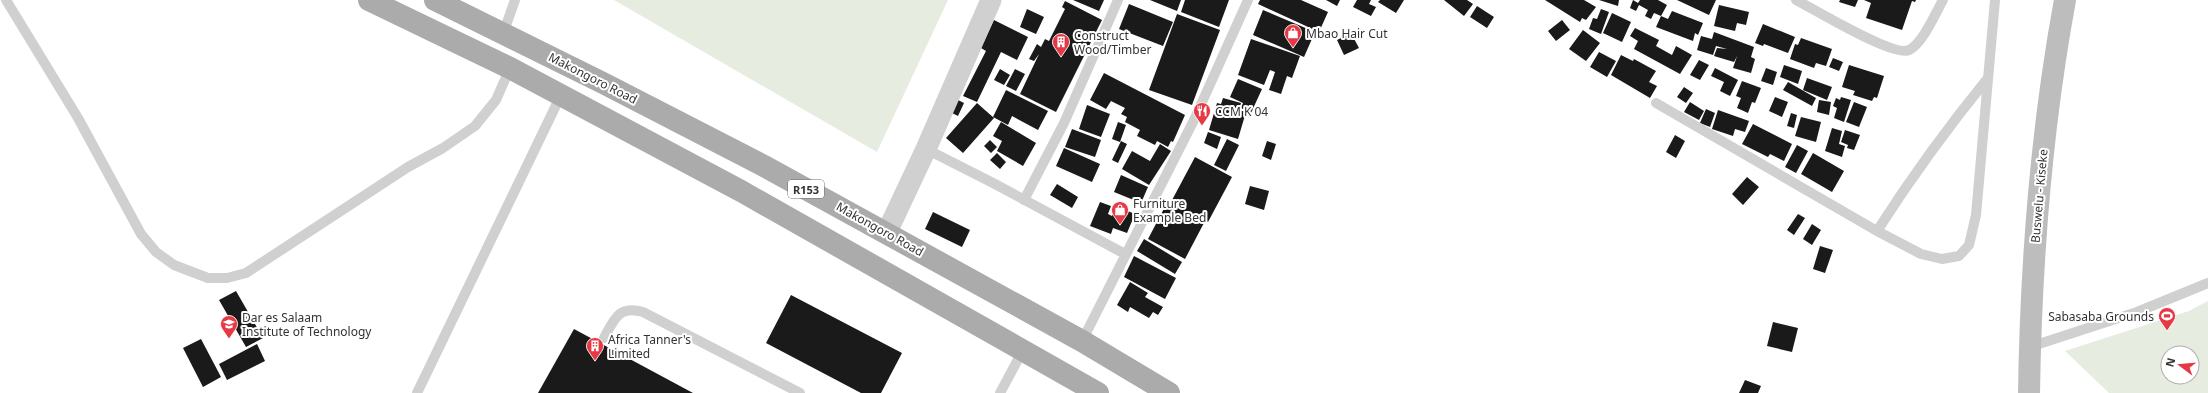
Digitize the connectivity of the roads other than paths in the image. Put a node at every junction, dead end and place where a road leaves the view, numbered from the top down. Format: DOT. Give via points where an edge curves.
graph roads {
  1 [pos="6,0"];
  2 [pos="369,0"];
  3 [pos="435,0"];
  4 [pos="515,0"];
  5 [pos="992,0"];
  6 [pos="1118,0"];
  7 [pos="1248,0"];
  8 [pos="1796,0"];
  9 [pos="1943,0"];
  10 [pos="1995,0"];
  11 [pos="2065,0"];
  12 [pos="503,34"];
  13 [pos="510,68"];
  14 [pos="1988,78"];
  15 [pos="561,95"];
  16 [pos="1656,103"];
  17 [pos="926,149"];
  18 [pos="1024,200"];
  19 [pos="1877,231"];
  20 [pos="887,232"];
  21 [pos="1125,254"];
  22 [pos="2208,283"];
  23 [pos="604,338"];
  24 [pos="1082,341"];
  25 [pos="2030,347"];
  26 [pos="1023,350"];
  27 [pos="417,393"];
  28 [pos="800,393"];
  29 [pos="1000,393"];
  30 [pos="1098,393"];
  31 [pos="1169,393"];
  32 [pos="2029,393"];
  1 -- 13 [label="lane" via="78,118 141,234 156,252 174,265 208,278 227,278 246,273 408,167 450,144 475,126 496,100"];
  2 -- 13 [label="main road, R153"];
  3 -- 12 [label="main road, Makongoro Road / R153"];
  4 -- 12 [label="lane"];
  5 -- 17 [label="street"];
  6 -- 18 [label="lane" via="1064,123"];
  7 -- 21 [label="lane" via="1194,120"];
  8 -- 9 [label="lane" via="1884,46 1903,51 1910,50 1917,44"];
  10 -- 14 [label="lane"];
  11 -- 25 [label="main road, Buswelu - Kiseke" via="2049,96 2039,183"];
  12 -- 20 [label="main road, Makongoro Road / R153" via="612,87"];
  13 -- 15 [label="main road, R153"];
  14 -- 19 [label="lane" via="1956,117"];
  14 -- 19 [label="lane" via="1976,215 1969,245 1954,258 1942,260 1921,254"];
  15 -- 26 [label="main road, R153" via="741,191"];
  15 -- 27 [label="lane"];
  16 -- 19 [label="lane"];
  17 -- 18 [label="lane"];
  17 -- 20 [label="street"];
  18 -- 21 [label="lane"];
  20 -- 24 [label="main road, Makongoro Road / R153"];
  21 -- 24 [label="lane"];
  22 -- 25 [label="lane" via="2137,312"];
  23 -- 28 [label="lane" via="613,320 623,311 632,309 643,312"];
  24 -- 31 [label="main road, Makongoro Road / R153"];
  25 -- 32 [label="main road, Buswelu - Kiseke"];
  26 -- 29 [label="lane"];
  26 -- 30 [label="main road, R153"];
}
